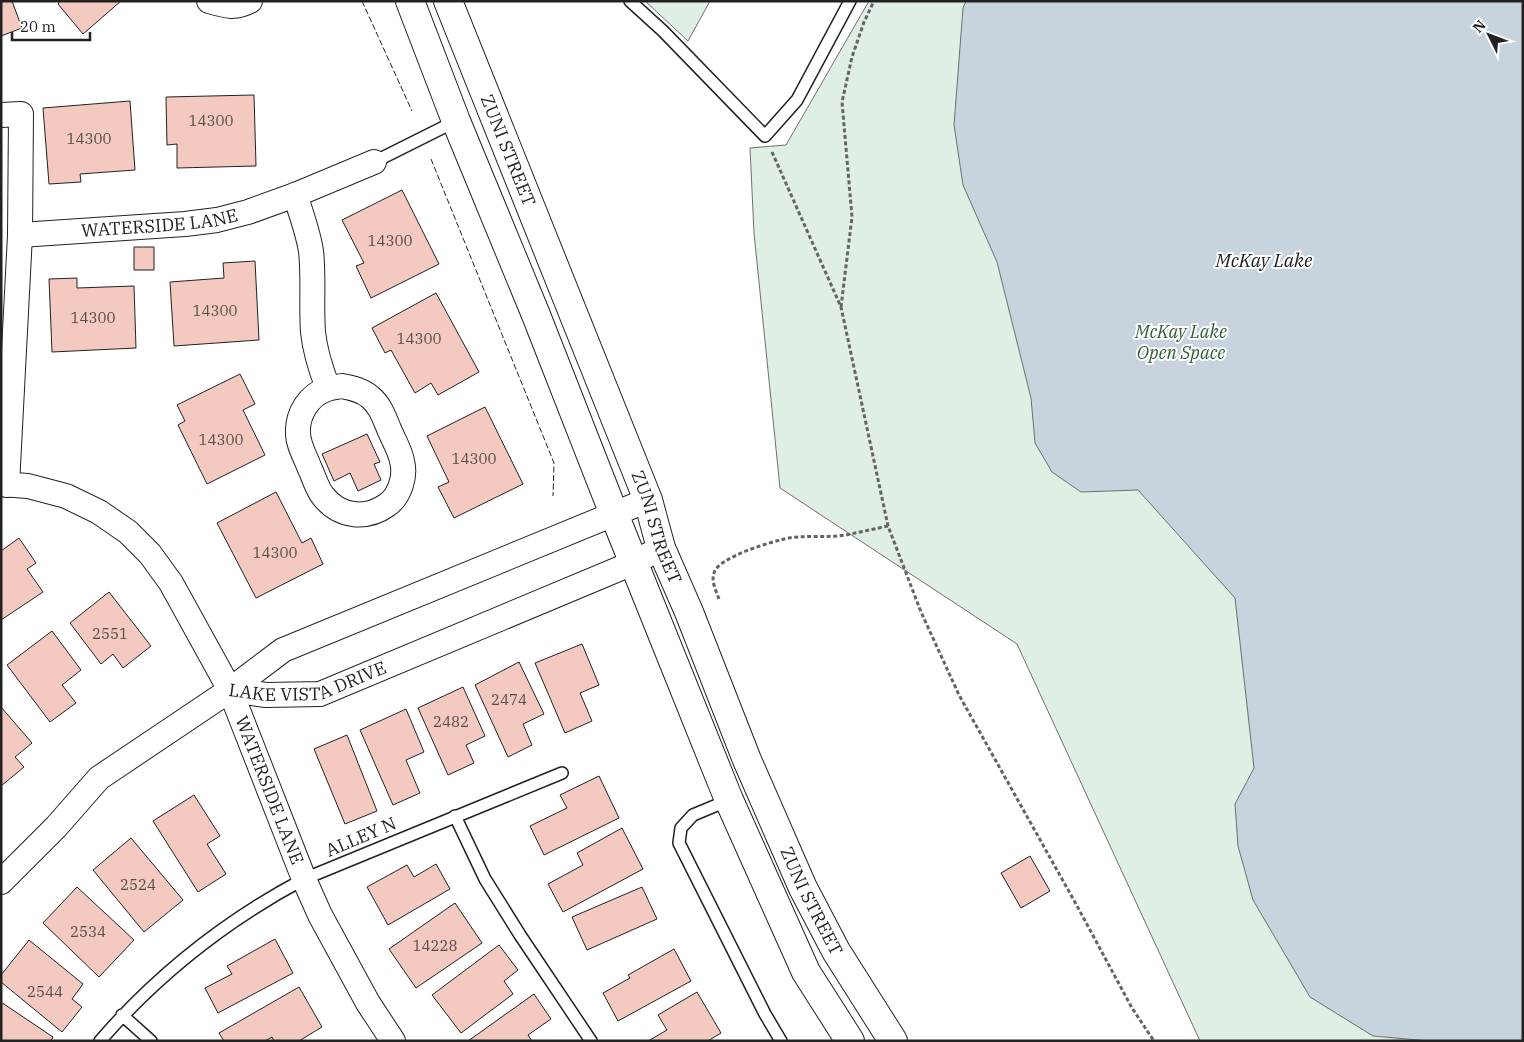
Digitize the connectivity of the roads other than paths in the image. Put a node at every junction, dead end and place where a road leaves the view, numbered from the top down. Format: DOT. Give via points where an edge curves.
graph roads {
  1 [pos="209,1"];
  2 [pos="250,1"];
  3 [pos="410,1"];
  4 [pos="448,1"];
  5 [pos="630,1"];
  6 [pos="850,1"];
  7 [pos="1,115"];
  8 [pos="456,121"];
  9 [pos="374,162"];
  10 [pos="295,195"];
  11 [pos="20,235"];
  12 [pos="8,336"];
  13 [pos="328,388"];
  14 [pos="4,484"];
  15 [pos="648,500"];
  16 [pos="614,514"];
  17 [pos="661,548"];
  18 [pos="633,562"];
  19 [pos="230,690"];
  20 [pos="562,773"];
  21 [pos="729,800"];
  22 [pos="455,816"];
  23 [pos="304,879"];
  24 [pos="1,882"];
  25 [pos="122,1016"];
  26 [pos="100,1041"];
  27 [pos="150,1041"];
  28 [pos="393,1041"];
  29 [pos="591,1041"];
  30 [pos="781,1041"];
  31 [pos="850,1041"];
  32 [pos="892,1041"];
  1 -- 2 [label="street" via="239,6"];
  3 -- 8 [label="main road, ZUNI STREET"];
  4 -- 15 [label="main road, ZUNI STREET"];
  5 -- 6 [label="lane" via="765,136 797,100"];
  7 -- 11 [label="street, WATERSIDE LANE" via="21,114"];
  8 -- 9 [label="lane"];
  8 -- 16 [label="main road, ZUNI STREET"];
  9 -- 10 [label="street, WATERSIDE LANE"];
  10 -- 11 [label="street, WATERSIDE LANE" via="217,220"];
  10 -- 13 [label="street" via="310,248 313,333 318,362"];
  11 -- 12 [label="street, WATERSIDE LANE"];
  12 -- 14 [label="street, WATERSIDE LANE"];
  13 -- 13 [label="street" via="315,395 299,419 298,434 302,448 322,495 332,506 346,513 362,515 376,512 398,491 403,476 402,461 380,407 370,396 342,386"];
  14 -- 19 [label="street, WATERSIDE LANE" via="28,486 66,496 99,512 128,532 150,554 171,583"];
  15 -- 16 [label="street"];
  15 -- 17 [label="main road, ZUNI STREET"];
  16 -- 18 [label="main road, ZUNI STREET"];
  16 -- 19 [label="street" via="283,650"];
  17 -- 18 [label="street, LAKE VISTA DRIVE"];
  17 -- 32 [label="main road, ZUNI STREET" via="803,888 836,951"];
  18 -- 19 [label="street, LAKE VISTA DRIVE" via="320,694 266,695"];
  18 -- 21 [label="main road, ZUNI STREET"];
  19 -- 23 [label="street, WATERSIDE LANE"];
  19 -- 24 [label="street, LAKE VISTA DRIVE" via="99,778"];
  20 -- 22 [label="lane, ALLEY N"];
  21 -- 30 [label="lane" via="692,816 681,828 679,843"];
  21 -- 31 [label="main road, ZUNI STREET" via="806,972"];
  22 -- 23 [label="lane, ALLEY N"];
  22 -- 29 [label="lane" via="485,879"];
  23 -- 25 [label="lane, ALLEY N" via="216,933 171,968"];
  23 -- 28 [label="street, WATERSIDE LANE" via="333,941"];
  25 -- 26 [label="lane, ALLEY N"];
  25 -- 27 [label="lane"];
}
